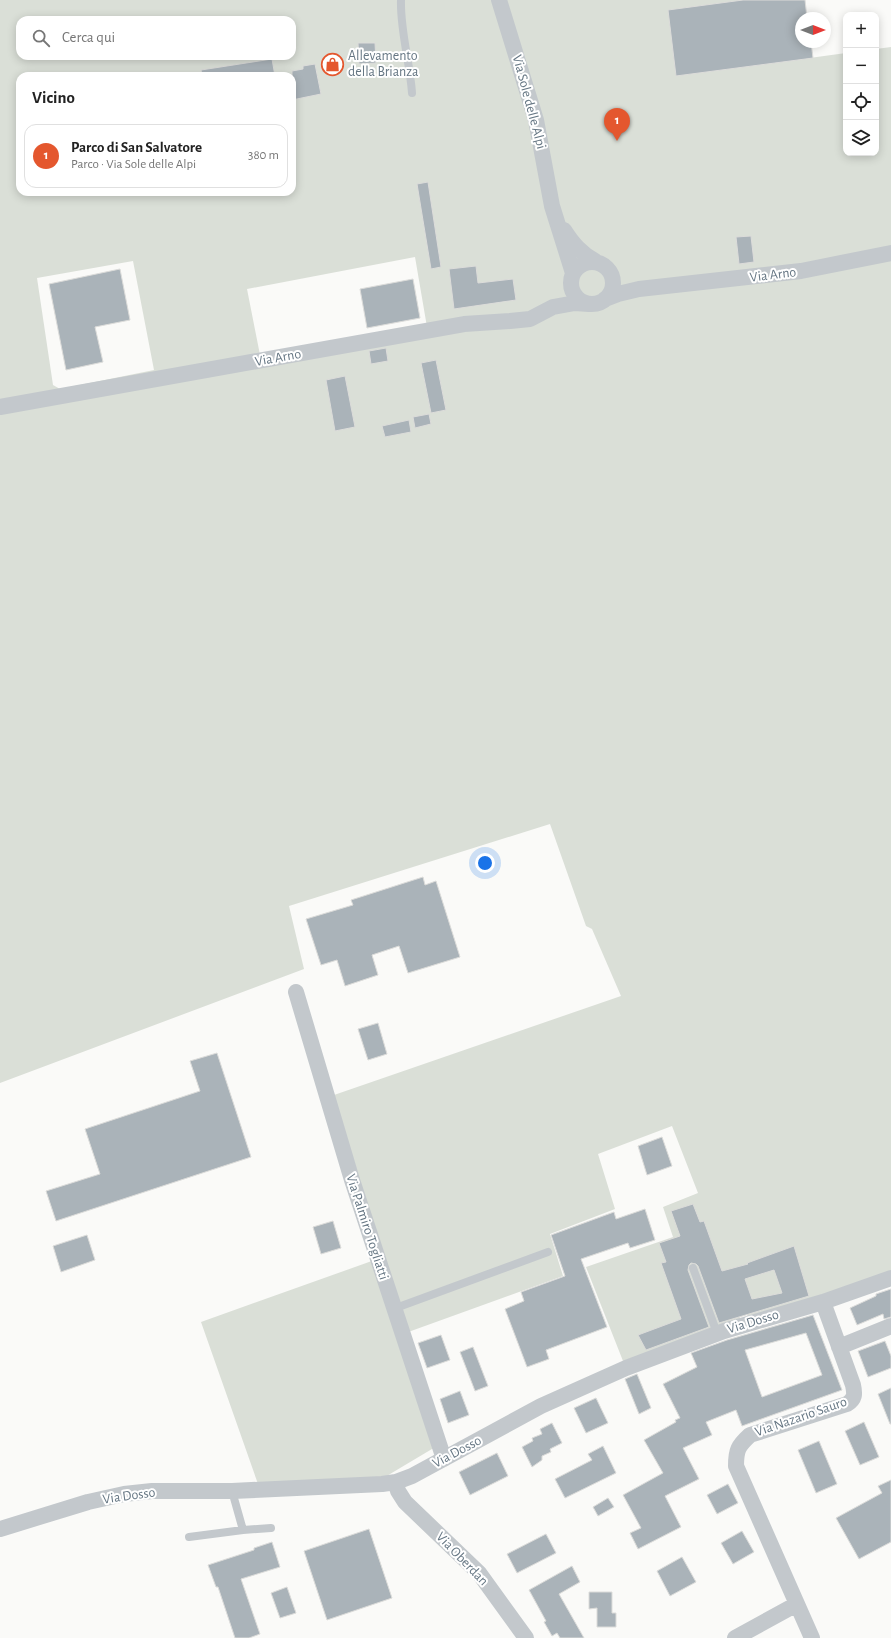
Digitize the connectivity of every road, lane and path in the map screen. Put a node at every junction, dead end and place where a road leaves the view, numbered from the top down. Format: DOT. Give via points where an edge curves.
graph roads {
  1 [pos="401,0"];
  2 [pos="499,0"];
  3 [pos="412,93"];
  4 [pos="552,206"];
  5 [pos="888,254"];
  6 [pos="601,265"];
  7 [pos="572,279"];
  8 [pos="662,286"];
  9 [pos="605,300"];
  10 [pos="589,304"];
  11 [pos="553,307"];
  12 [pos="0,407"];
  13 [pos="296,992"];
  14 [pos="548,1252"];
  15 [pos="693,1268"];
  16 [pos="891,1278"];
  17 [pos="822,1302"];
  18 [pos="393,1309"];
  19 [pos="891,1326"];
  20 [pos="717,1333"];
  21 [pos="839,1347"];
  22 [pos="444,1459"];
  23 [pos="396,1482"];
  24 [pos="232,1491"];
  25 [pos="270,1528"];
  26 [pos="0,1529"];
  27 [pos="243,1530"];
  28 [pos="188,1537"];
  29 [pos="797,1604"];
  30 [pos="526,1638"];
  31 [pos="735,1638"];
  32 [pos="812,1638"];
  1 -- 3 [label="lane"];
  2 -- 4 [label="street, Via Sole delle Alpi" via="536,120"];
  4 -- 6 [label="street, Via Arno" via="574,246"];
  4 -- 7 [label="street"];
  5 -- 8 [label="street, Via Arno" via="801,271"];
  6 -- 7 [label="street" via="582,264"];
  6 -- 8 [label="street, Via Arno" via="625,278 643,284"];
  6 -- 9 [label="street" via="613,278 609,295"];
  7 -- 10 [label="street" via="572,291 576,298"];
  7 -- 11 [label="street, Via Arno"];
  8 -- 9 [label="street, Via Arno" via="626,291"];
  9 -- 10 [label="street"];
  10 -- 11 [label="street, Via Arno" via="575,303"];
  11 -- 12 [label="street, Via Arno" via="530,319 464,324"];
  13 -- 18 [label="street, Via Palmiro Togliatti"];
  14 -- 18 [label="lane"];
  15 -- 20 [label="lane"];
  16 -- 17 [label="street, Via Dosso"];
  17 -- 20 [label="street, Via Dosso"];
  17 -- 21 [label="street, Via Nazario Sauro"];
  18 -- 22 [label="street, Via Palmiro Togliatti"];
  19 -- 21 [label="street"];
  20 -- 22 [label="street, Via Dosso" via="626,1368 541,1406"];
  21 -- 29 [label="street, Via Nazario Sauro" via="853,1386 853,1400 750,1435 740,1444 736,1455 736,1466"];
  22 -- 23 [label="street, Via Dosso"];
  23 -- 24 [label="street, Via Dosso"];
  23 -- 30 [label="street, Via Oberdan" via="405,1502 479,1573"];
  24 -- 26 [label="street, Via Dosso" via="152,1491 124,1494 88,1502"];
  24 -- 27 [label="lane"];
  25 -- 27 [label="lane"];
  27 -- 28 [label="lane"];
  29 -- 31 [label="street"];
  29 -- 32 [label="street, Via Nazario Sauro"];
}
